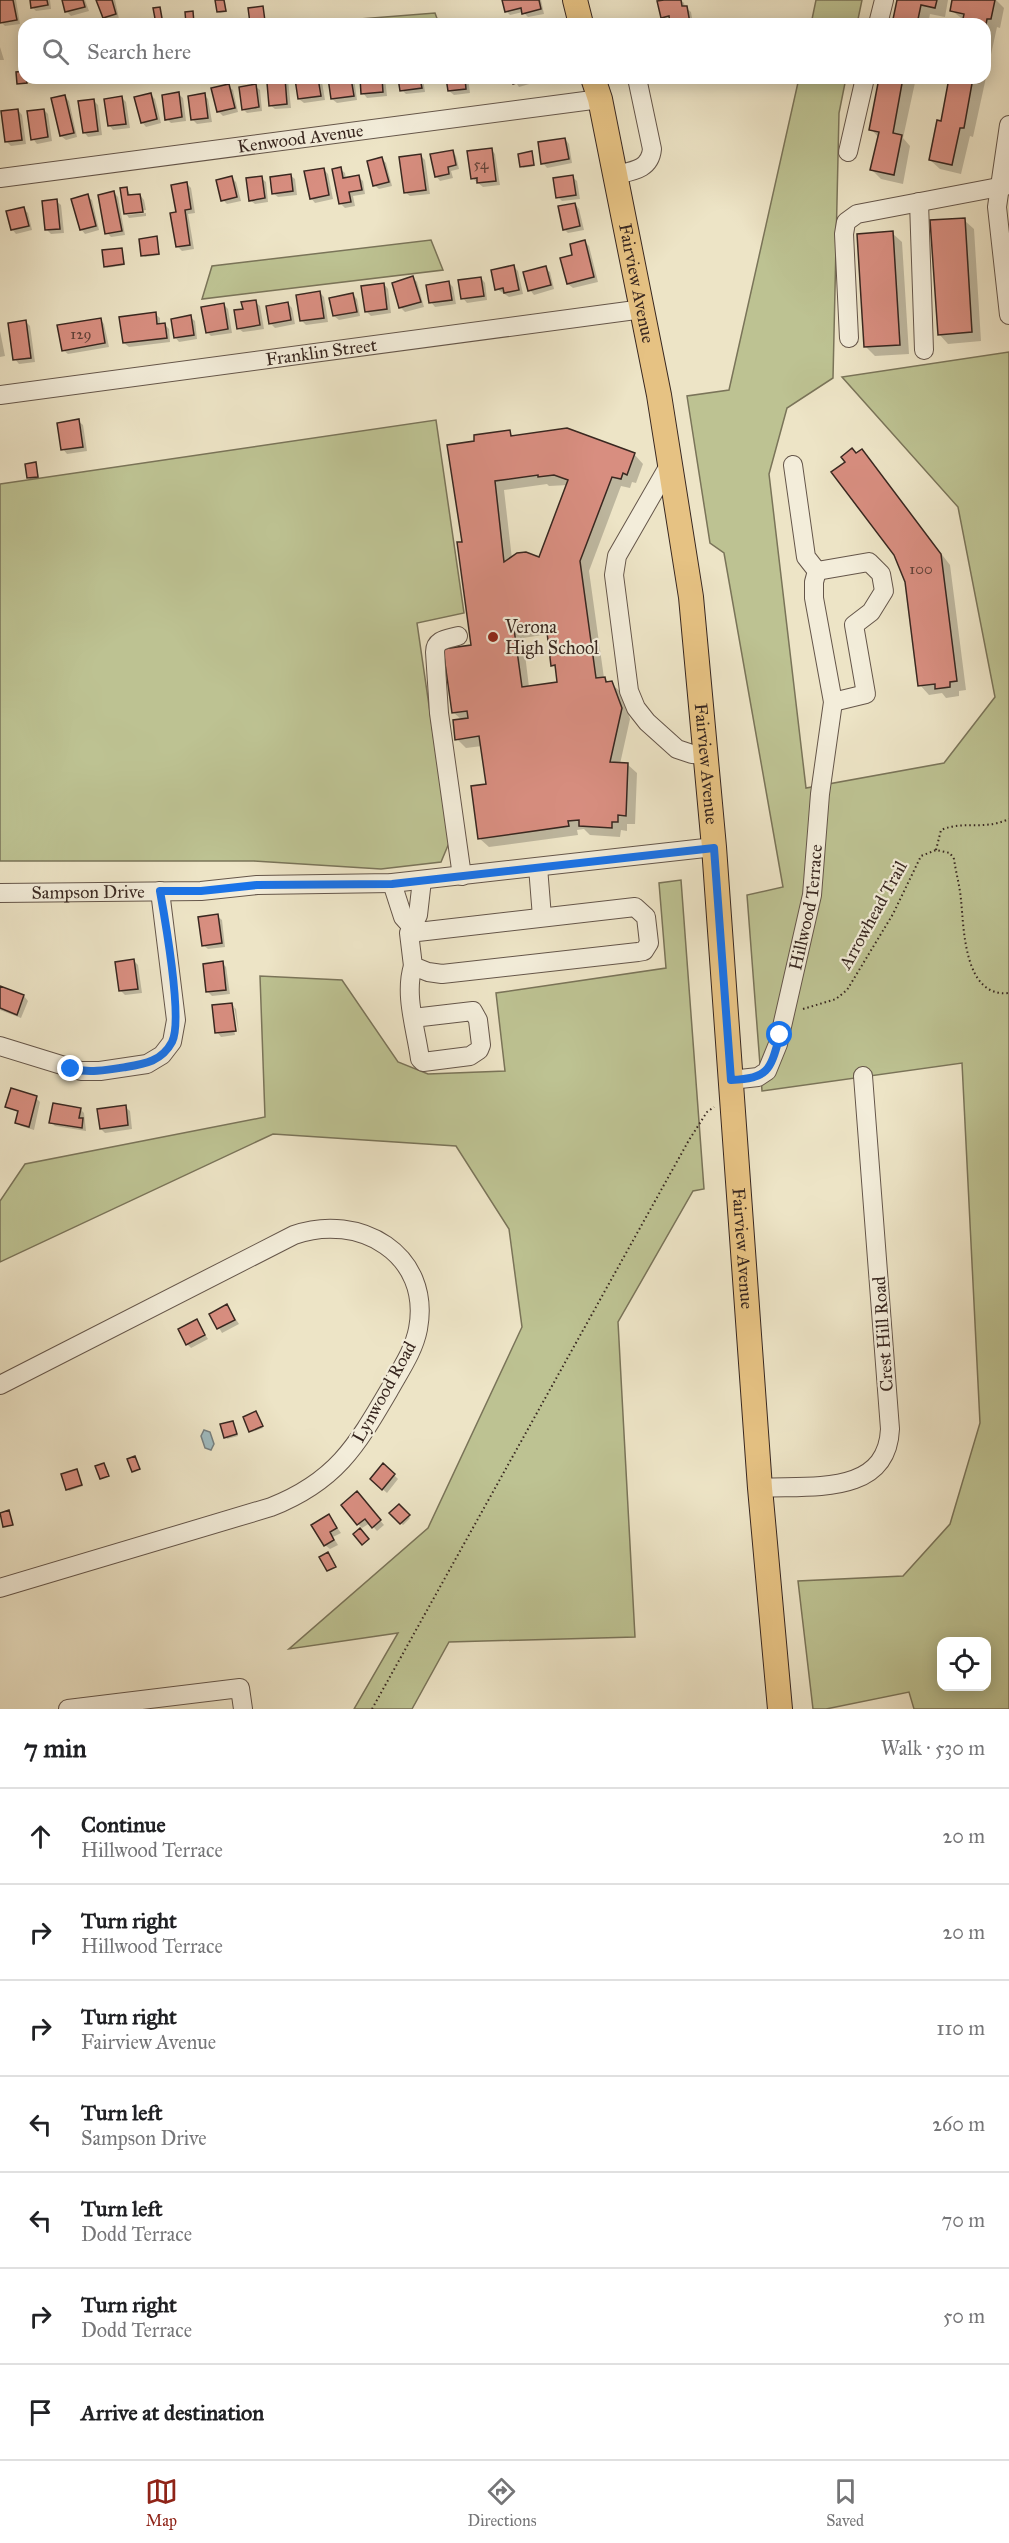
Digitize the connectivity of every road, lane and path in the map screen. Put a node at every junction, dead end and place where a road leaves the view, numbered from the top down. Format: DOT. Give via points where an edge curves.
graph roads {
  1 [pos="575,0"];
  2 [pos="884,0"];
  3 [pos="580,18"];
  4 [pos="880,18"];
  5 [pos="638,84"];
  6 [pos="864,84"];
  7 [pos="596,88"];
  8 [pos="1009,125"];
  9 [pos="848,152"];
  10 [pos="615,175"];
  11 [pos="0,178"];
  12 [pos="1005,186"];
  13 [pos="918,202"];
  14 [pos="643,309"];
  15 [pos="1009,315"];
  16 [pos="849,338"];
  17 [pos="924,350"];
  18 [pos="0,395"];
  19 [pos="671,462"];
  20 [pos="793,465"];
  21 [pos="818,571"];
  22 [pos="458,636"];
  23 [pos="833,702"];
  24 [pos="706,755"];
  25 [pos="1009,819"];
  26 [pos="714,848"];
  27 [pos="936,850"];
  28 [pos="538,867"];
  29 [pos="462,876"];
  30 [pos="422,880"];
  31 [pos="392,884"];
  32 [pos="160,891"];
  33 [pos="0,893"];
  34 [pos="542,917"];
  35 [pos="410,929"];
  36 [pos="413,966"];
  37 [pos="1009,993"];
  38 [pos="797,1015"];
  39 [pos="413,1018"];
  40 [pos="0,1046"];
  41 [pos="863,1076"];
  42 [pos="731,1087"];
  43 [pos="0,1384"];
  44 [pos="760,1488"];
  45 [pos="0,1588"];
  46 [pos="104,1707"];
  47 [pos="69,1709"];
  48 [pos="243,1709"];
  49 [pos="372,1709"];
  50 [pos="780,1709"];
  1 -- 3 [label="main road"];
  2 -- 4 [label="street"];
  5 -- 10 [label="street" via="652,149 650,159 642,168"];
  6 -- 9 [label="street"];
  7 -- 10 [label="main road, Fairview Avenue"];
  7 -- 11 [label="street, Kenwood Avenue"];
  8 -- 12 [label="street"];
  10 -- 14 [label="main road, Fairview Avenue"];
  12 -- 13 [label="street"];
  12 -- 15 [label="street" via="997,207"];
  13 -- 16 [label="street" via="857,214 846,222"];
  13 -- 17 [label="street"];
  14 -- 18 [label="street, Franklin Street"];
  14 -- 19 [label="main road, Fairview Avenue"];
  19 -- 24 [label="main road, Fairview Avenue" via="691,597"];
  19 -- 24 [label="street" via="617,556 614,575 629,691 636,708 677,749"];
  20 -- 21 [label="street" via="806,556"];
  21 -- 23 [label="street" via="814,598"];
  21 -- 23 [label="street" via="869,562 881,574 884,591 871,612 854,625 866,694"];
  22 -- 29 [label="street" via="442,640 435,652 439,712"];
  23 -- 42 [label="street, Hillwood Terrace" via="812,895 777,1044 762,1075"];
  24 -- 26 [label="main road, Fairview Avenue"];
  25 -- 27 [label="path, Arrowhead Trail" via="993,826 953,825 941,830"];
  26 -- 28 [label="street, Sampson Drive"];
  26 -- 42 [label="main road, Fairview Avenue"];
  27 -- 37 [label="path" via="950,853 954,859 966,956 977,978 991,989"];
  27 -- 38 [label="path, Arrowhead Trail" via="921,856 893,914 847,990 836,999 802,1009"];
  28 -- 29 [label="street, Sampson Drive"];
  28 -- 34 [label="street"];
  29 -- 30 [label="street, Sampson Drive"];
  30 -- 31 [label="street, Sampson Drive"];
  30 -- 35 [label="street" via="418,915"];
  31 -- 32 [label="street, Sampson Drive" via="257,885"];
  31 -- 35 [label="street"];
  32 -- 33 [label="street, Sampson Drive"];
  32 -- 40 [label="street" via="176,1020 172,1042 162,1055 147,1064 81,1071"];
  34 -- 35 [label="street"];
  34 -- 36 [label="street" via="636,907 646,917 649,943 644,951 638,952 442,974"];
  35 -- 36 [label="street"];
  36 -- 39 [label="street" via="409,984"];
  41 -- 44 [label="street, Crest Hill Road" via="890,1429 888,1446 875,1468 852,1482"];
  42 -- 44 [label="main road, Fairview Avenue"];
  42 -- 49 [label="path" via="707,1112 689,1140"];
  43 -- 45 [label="street, Lynwood Road" via="294,1235 319,1228 355,1230 387,1245 406,1268 418,1300 418,1327 403,1365 361,1439 319,1482 271,1507"];
  44 -- 50 [label="main road, Fairview Avenue"];
  46 -- 47 [label="street"];
  46 -- 48 [label="street" via="240,1688"];
}
